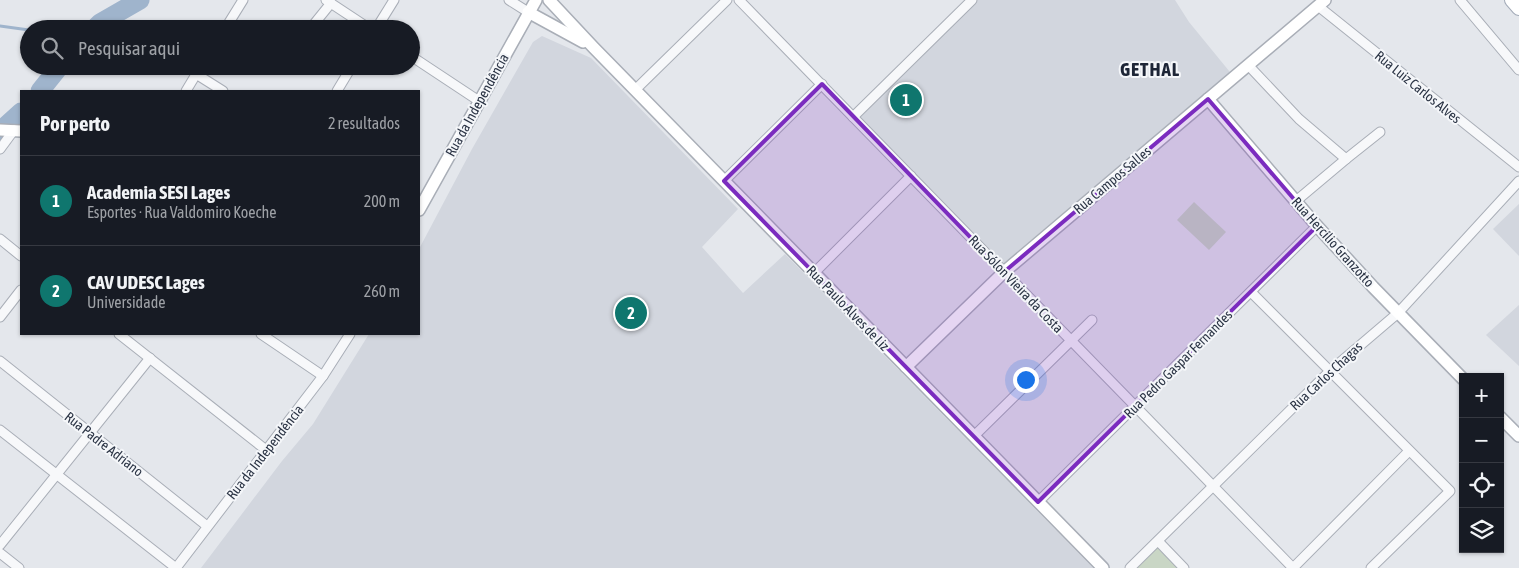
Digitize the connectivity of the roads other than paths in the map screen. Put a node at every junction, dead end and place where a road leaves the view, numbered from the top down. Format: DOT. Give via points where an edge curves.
graph roads {
  1 [pos="242,0"];
  2 [pos="394,0"];
  3 [pos="510,0"];
  4 [pos="536,0"];
  5 [pos="549,0"];
  6 [pos="727,0"];
  7 [pos="740,0"];
  8 [pos="972,0"];
  9 [pos="1460,0"];
  10 [pos="1512,0"];
  11 [pos="328,2"];
  12 [pos="1321,3"];
  13 [pos="1519,8"];
  14 [pos="528,12"];
  15 [pos="230,20"];
  16 [pos="316,20"];
  17 [pos="356,20"];
  18 [pos="382,20"];
  19 [pos="594,48"];
  20 [pos="420,62"];
  21 [pos="1248,65"];
  22 [pos="1519,70"];
  23 [pos="196,75"];
  24 [pos="205,75"];
  25 [pos="347,75"];
  26 [pos="822,84"];
  27 [pos="187,90"];
  28 [pos="222,90"];
  29 [pos="338,90"];
  30 [pos="635,90"];
  31 [pos="1208,99"];
  32 [pos="479,100"];
  33 [pos="853,117"];
  34 [pos="12,130"];
  35 [pos="1380,132"];
  36 [pos="0,149"];
  37 [pos="1346,160"];
  38 [pos="1519,167"];
  39 [pos="911,176"];
  40 [pos="724,180"];
  41 [pos="1519,181"];
  42 [pos="1296,201"];
  43 [pos="420,208"];
  44 [pos="1317,226"];
  45 [pos="0,239"];
  46 [pos="20,255"];
  47 [pos="1004,272"];
  48 [pos="814,273"];
  49 [pos="20,291"];
  50 [pos="1251,292"];
  51 [pos="1398,312"];
  52 [pos="0,317"];
  53 [pos="1092,320"];
  54 [pos="120,335"];
  55 [pos="262,335"];
  56 [pos="349,335"];
  57 [pos="1072,341"];
  58 [pos="150,358"];
  59 [pos="0,361"];
  60 [pos="906,367"];
  61 [pos="1330,371"];
  62 [pos="1459,375"];
  63 [pos="323,376"];
  64 [pos="1135,406"];
  65 [pos="1501,418"];
  66 [pos="0,430"];
  67 [pos="90,433"];
  68 [pos="974,436"];
  69 [pos="1519,436"];
  70 [pos="266,450"];
  71 [pos="1409,451"];
  72 [pos="57,474"];
  73 [pos="1213,486"];
  74 [pos="1038,502"];
  75 [pos="207,526"];
  76 [pos="1158,541"];
  77 [pos="0,546"];
  78 [pos="0,553"];
  79 [pos="19,568"];
  80 [pos="176,568"];
  81 [pos="1103,568"];
  82 [pos="1130,568"];
  83 [pos="1184,568"];
  84 [pos="1293,568"];
  85 [pos="1371,568"];
  1 -- 15 [label="street"];
  2 -- 18 [label="street"];
  3 -- 14 [label="street"];
  4 -- 14 [label="street, Rua da Independência"];
  5 -- 19 [label="street, Rua Paulo Alves de Liz"];
  6 -- 30 [label="street"];
  7 -- 26 [label="street, Rua Sólon Vieira da Costa"];
  8 -- 33 [label="street"];
  9 -- 22 [label="street"];
  10 -- 13 [label="main road"];
  11 -- 16 [label="street"];
  11 -- 17 [label="street"];
  12 -- 21 [label="street, Rua Campos Salles"];
  12 -- 38 [label="street, Rua Luiz Carlos Alves"];
  14 -- 19 [label="street, Rua Paulo Alves de Liz"];
  14 -- 32 [label="street, Rua da Independência"];
  19 -- 30 [label="street, Rua Paulo Alves de Liz"];
  20 -- 32 [label="street"];
  21 -- 31 [label="street, Rua Campos Salles"];
  21 -- 37 [label="street" via="1299,119"];
  23 -- 27 [label="street"];
  24 -- 28 [label="street"];
  25 -- 29 [label="street"];
  26 -- 33 [label="street, Rua Sólon Vieira da Costa"];
  26 -- 40 [label="street"];
  30 -- 40 [label="street, Rua Paulo Alves de Liz"];
  31 -- 42 [label="street, Rua Hercílio Granzotto"];
  31 -- 47 [label="street, Rua Campos Salles"];
  32 -- 43 [label="street, Rua da Independência"];
  33 -- 39 [label="street, Rua Sólon Vieira da Costa"];
  34 -- 36 [label="street"];
  35 -- 37 [label="street"];
  37 -- 42 [label="street"];
  39 -- 47 [label="street, Rua Sólon Vieira da Costa"];
  39 -- 48 [label="street"];
  40 -- 48 [label="street, Rua Paulo Alves de Liz"];
  41 -- 51 [label="street, Rua Carlos Chagas"];
  42 -- 44 [label="street, Rua Hercílio Granzotto"];
  44 -- 50 [label="street, Rua Pedro Gaspar Fernandes"];
  44 -- 51 [label="street, Rua Hercílio Granzotto"];
  45 -- 46 [label="street"];
  47 -- 57 [label="street, Rua Sólon Vieira da Costa"];
  47 -- 60 [label="street, Rua Campos Salles"];
  48 -- 60 [label="street, Rua Paulo Alves de Liz"];
  49 -- 52 [label="street"];
  50 -- 61 [label="street"];
  50 -- 64 [label="street, Rua Pedro Gaspar Fernandes"];
  51 -- 61 [label="street, Rua Carlos Chagas"];
  51 -- 62 [label="street, Rua Hercílio Granzotto"];
  53 -- 57 [label="street"];
  54 -- 58 [label="street"];
  55 -- 63 [label="street"];
  56 -- 63 [label="street, Rua da Independência"];
  57 -- 64 [label="street, Rua Sólon Vieira da Costa"];
  57 -- 68 [label="street"];
  58 -- 67 [label="street"];
  58 -- 70 [label="street"];
  59 -- 67 [label="street, Rua Padre Adriano"];
  60 -- 68 [label="street, Rua Paulo Alves de Liz"];
  61 -- 71 [label="street"];
  61 -- 73 [label="street, Rua Carlos Chagas"];
  63 -- 70 [label="street, Rua da Independência"];
  64 -- 73 [label="street, Rua Sólon Vieira da Costa"];
  64 -- 74 [label="street, Rua Pedro Gaspar Fernandes"];
  65 -- 69 [label="street"];
  66 -- 72 [label="street"];
  67 -- 72 [label="street"];
  67 -- 75 [label="street, Rua Padre Adriano"];
  68 -- 74 [label="street, Rua Paulo Alves de Liz"];
  70 -- 75 [label="street, Rua da Independência"];
  71 -- 84 [label="street"];
  71 -- 85 [label="street" via="1450,491"];
  72 -- 77 [label="street"];
  72 -- 80 [label="street"];
  73 -- 76 [label="street, Rua Carlos Chagas"];
  73 -- 84 [label="street, Rua Sólon Vieira da Costa"];
  74 -- 81 [label="street, Rua Paulo Alves de Liz"];
  75 -- 80 [label="street, Rua da Independência"];
  76 -- 82 [label="street, Rua Carlos Chagas"];
  76 -- 83 [label="street"];
  78 -- 79 [label="street"];
}
